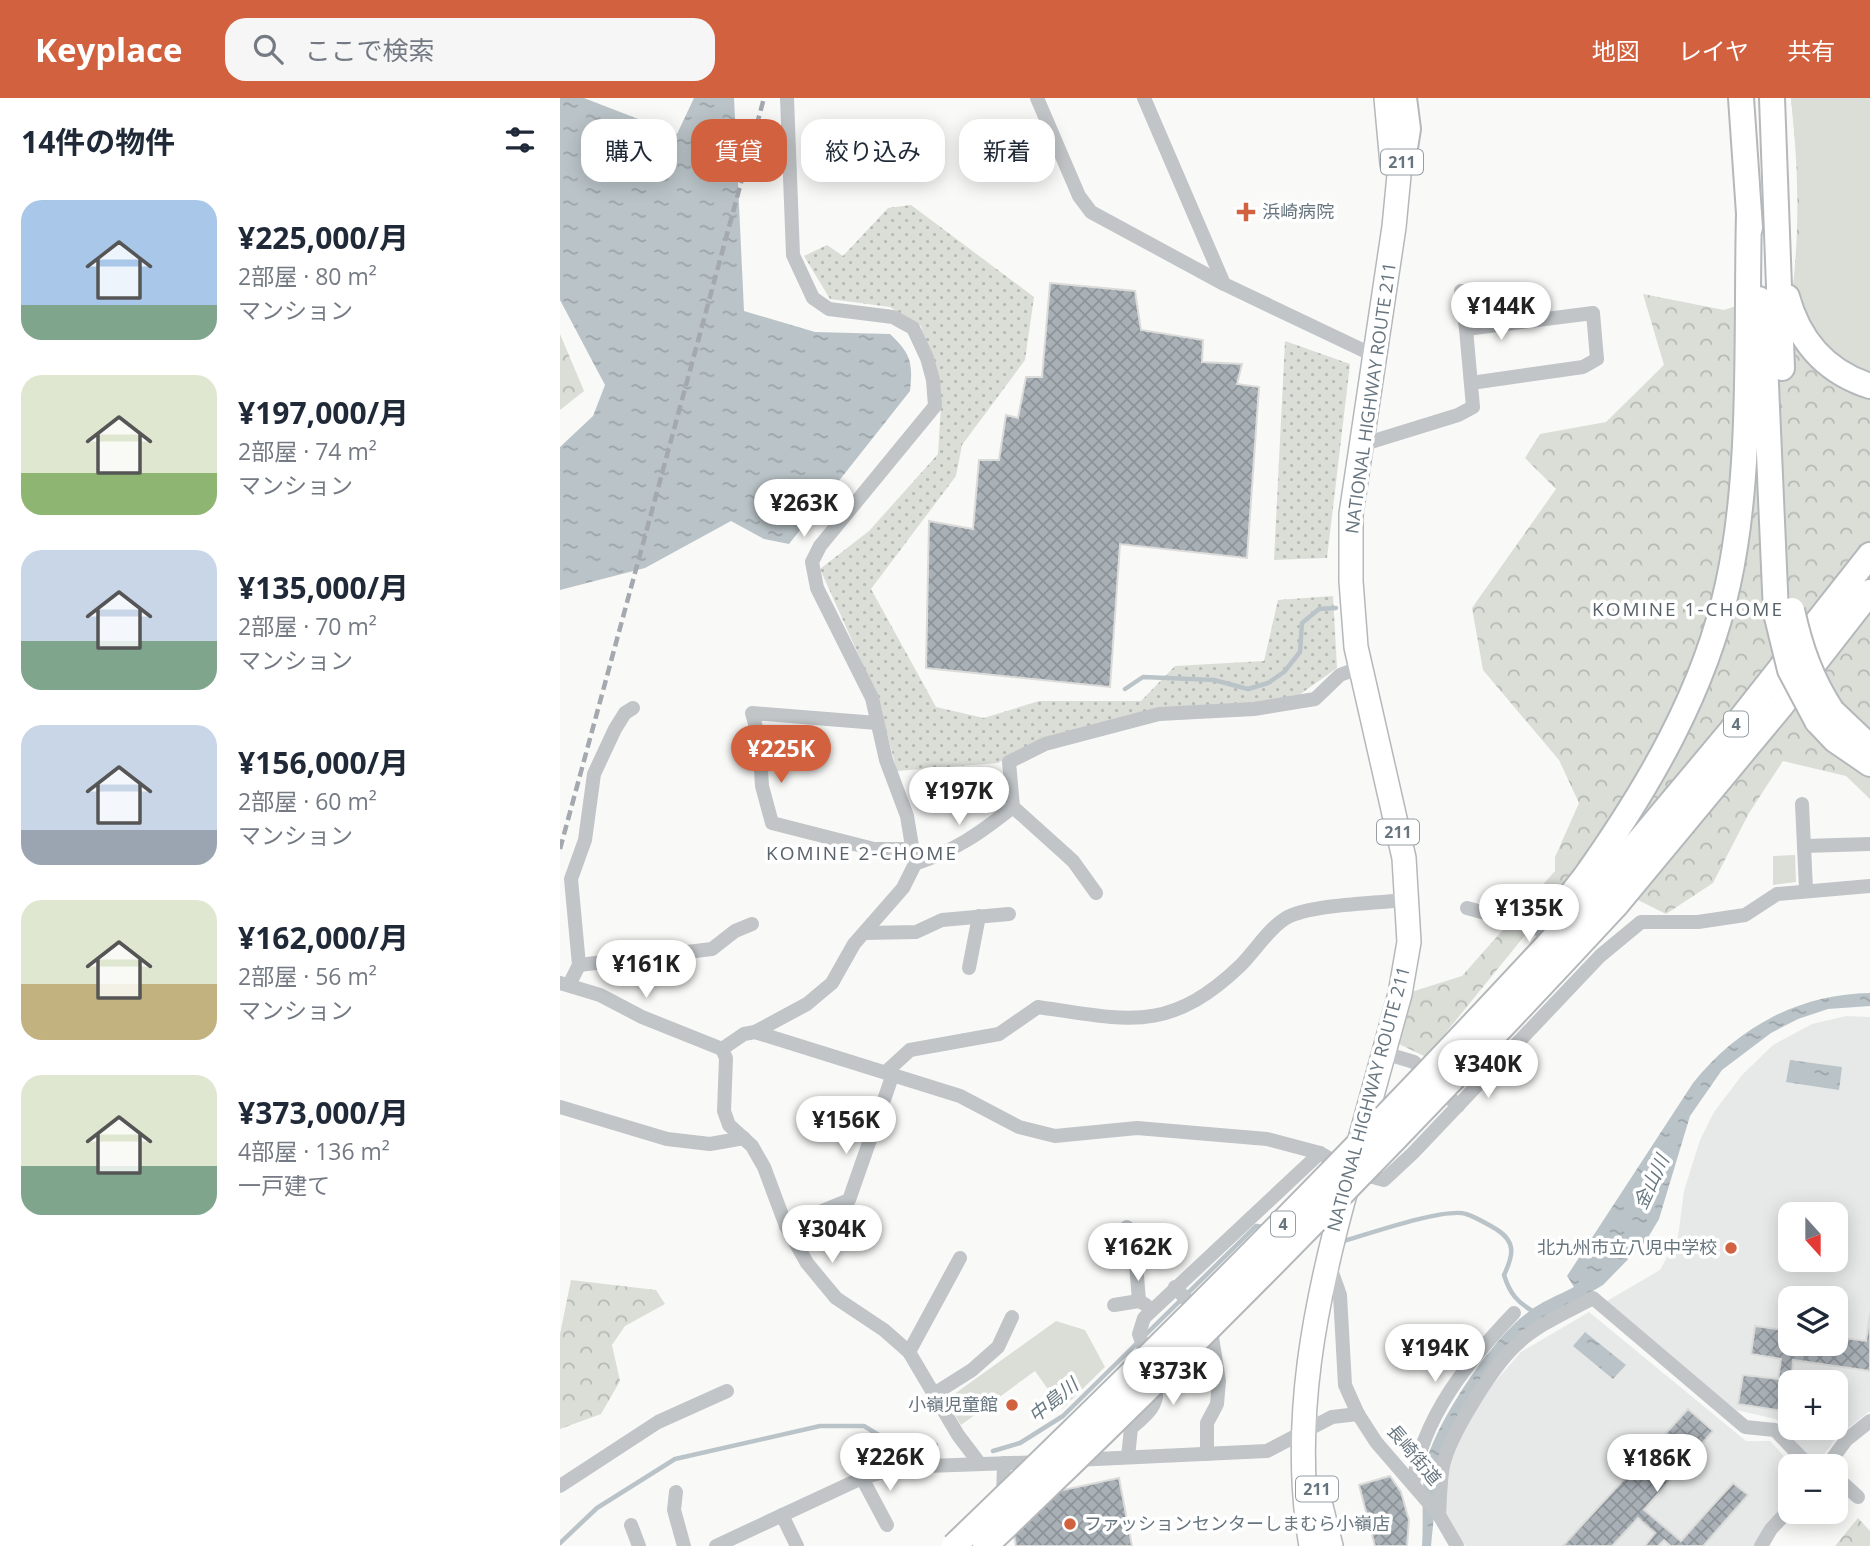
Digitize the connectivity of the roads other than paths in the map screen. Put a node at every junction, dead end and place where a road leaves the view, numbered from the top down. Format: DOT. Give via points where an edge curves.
graph roads {
  1 [pos="787,98"];
  2 [pos="1037,98"];
  3 [pos="1144,98"];
  4 [pos="1386,98"];
  5 [pos="1397,98"];
  6 [pos="1404,98"];
  7 [pos="1741,98"];
  8 [pos="1747,98"];
  9 [pos="1772,98"];
  10 [pos="1746,142"];
  11 [pos="1403,160"];
  12 [pos="1749,214"];
  13 [pos="1394,227"];
  14 [pos="1778,230"];
  15 [pos="1224,284"];
  16 [pos="1461,291"];
  17 [pos="1466,329"];
  18 [pos="1373,355"];
  19 [pos="1471,383"];
  20 [pos="1870,386"];
  21 [pos="1361,445"];
  22 [pos="1870,555"];
  23 [pos="1870,592"];
  24 [pos="1784,611"];
  25 [pos="1870,614"];
  26 [pos="1360,667"];
  27 [pos="633,708"];
  28 [pos="1825,716"];
  29 [pos="877,723"];
  30 [pos="1870,747"];
  31 [pos="1870,764"];
  32 [pos="1802,804"];
  33 [pos="1013,807"];
  34 [pos="1870,844"];
  35 [pos="1804,846"];
  36 [pos="912,849"];
  37 [pos="915,864"];
  38 [pos="1870,886"];
  39 [pos="1805,889"];
  40 [pos="1600,890"];
  41 [pos="1096,893"];
  42 [pos="1408,900"];
  43 [pos="1467,908"];
  44 [pos="1009,914"];
  45 [pos="979,916"];
  46 [pos="752,924"];
  47 [pos="865,933"];
  48 [pos="1600,956"];
  49 [pos="579,965"];
  50 [pos="970,968"];
  51 [pos="565,984"];
  52 [pos="755,1032"];
  53 [pos="722,1049"];
  54 [pos="1384,1052"];
  55 [pos="889,1073"];
  56 [pos="1458,1106"];
  57 [pos="560,1107"];
  58 [pos="744,1138"];
  59 [pos="1320,1153"];
  60 [pos="1351,1171"];
  61 [pos="786,1226"];
  62 [pos="1127,1227"];
  63 [pos="960,1258"];
  64 [pos="1328,1261"];
  65 [pos="1177,1289"];
  66 [pos="1139,1300"];
  67 [pos="1114,1305"];
  68 [pos="1153,1310"];
  69 [pos="1514,1313"];
  70 [pos="1012,1317"];
  71 [pos="909,1352"];
  72 [pos="727,1391"];
  73 [pos="934,1394"];
  74 [pos="1358,1415"];
  75 [pos="1870,1421"];
  76 [pos="1304,1432"];
  77 [pos="1207,1454"];
  78 [pos="1798,1454"];
  79 [pos="1836,1454"];
  80 [pos="1128,1457"];
  81 [pos="1004,1463"];
  82 [pos="980,1464"];
  83 [pos="862,1478"];
  84 [pos="1413,1484"];
  85 [pos="560,1486"];
  86 [pos="1848,1488"];
  87 [pos="676,1492"];
  88 [pos="1858,1497"];
  89 [pos="782,1515"];
  90 [pos="1439,1515"];
  91 [pos="1778,1522"];
  92 [pos="631,1525"];
  93 [pos="887,1525"];
  94 [pos="639,1546"];
  95 [pos="684,1546"];
  96 [pos="716,1546"];
  97 [pos="797,1546"];
  98 [pos="954,1546"];
  99 [pos="985,1546"];
  100 [pos="1001,1546"];
  101 [pos="1311,1546"];
  102 [pos="1331,1546"];
  103 [pos="1457,1546"];
  104 [pos="1761,1546"];
  1 -- 29 [label="street" via="793,255 813,298 829,309 893,317 913,328 933,380 935,406 820,546 812,562 817,588 872,698"];
  2 -- 15 [label="street" via="1079,196 1091,212"];
  3 -- 15 [label="street"];
  4 -- 13 [label="highway, NATIONAL HIGHWAY ROUTE 211 / 211"];
  5 -- 11 [label="highway, NATIONAL HIGHWAY ROUTE 211 / 211"];
  6 -- 11 [label="highway" via="1408,129"];
  7 -- 10 [label="highway"];
  8 -- 10 [label="highway"];
  9 -- 14 [label="highway"];
  10 -- 12 [label="highway"];
  11 -- 13 [label="highway, NATIONAL HIGHWAY ROUTE 211 / 211"];
  12 -- 24 [label="highway" via="1764,338"];
  12 -- 40 [label="highway" via="1744,423 1728,584 1682,716"];
  13 -- 18 [label="highway, NATIONAL HIGHWAY ROUTE 211 / 211"];
  14 -- 20 [label="highway" via="1788,300 1805,340 1825,364"];
  14 -- 24 [label="highway"];
  15 -- 18 [label="street"];
  16 -- 17 [label="street"];
  17 -- 19 [label="street"];
  17 -- 19 [label="street" via="1593,313 1597,359 1583,367"];
  18 -- 21 [label="highway, NATIONAL HIGHWAY ROUTE 211 / 211"];
  19 -- 21 [label="street" via="1473,407"];
  21 -- 26 [label="highway, NATIONAL HIGHWAY ROUTE 211 / 211" via="1351,514"];
  22 -- 40 [label="highway, 4"];
  23 -- 40 [label="highway, 4" via="1772,717"];
  24 -- 28 [label="highway, bridge"];
  25 -- 40 [label="highway" via="1674,852"];
  26 -- 33 [label="street" via="1340,675 1315,699 1254,709 1159,714 1045,744 1009,762"];
  26 -- 42 [label="highway, NATIONAL HIGHWAY ROUTE 211 / 211" via="1404,858"];
  27 -- 49 [label="street" via="615,729 594,774 585,840 571,878"];
  28 -- 30 [label="highway"];
  28 -- 31 [label="highway" via="1845,748"];
  29 -- 36 [label="street" via="907,816"];
  29 -- 36 [label="street" via="752,713 772,823 874,849"];
  32 -- 35 [label="street"];
  33 -- 37 [label="street" via="950,853"];
  33 -- 41 [label="street" via="1073,861"];
  34 -- 35 [label="street"];
  35 -- 39 [label="street"];
  36 -- 37 [label="street"];
  37 -- 47 [label="street" via="904,888"];
  38 -- 39 [label="street"];
  39 -- 48 [label="street" via="1777,894 1745,915 1685,923 1641,922"];
  40 -- 98 [label="highway, 4, bridge" via="1449,1054 1235,1272"];
  40 -- 99 [label="highway, 4, bridge" via="1319,1221"];
  42 -- 54 [label="highway, NATIONAL HIGHWAY ROUTE 211 / 211" via="1409,942"];
  42 -- 55 [label="street" via="1285,918 1240,966 1196,1001 1149,1018 1128,1020 1038,1007 999,1034 910,1050"];
  43 -- 48 [label="street" via="1530,925"];
  44 -- 45 [label="street"];
  45 -- 47 [label="street" via="942,920 916,932"];
  45 -- 50 [label="street"];
  46 -- 49 [label="street" via="712,949"];
  47 -- 52 [label="street" via="832,983 807,1004"];
  48 -- 56 [label="street"];
  49 -- 51 [label="street"];
  51 -- 53 [label="street"];
  52 -- 53 [label="street"];
  52 -- 55 [label="street"];
  53 -- 58 [label="street" via="726,1058 724,1111 729,1125"];
  54 -- 56 [label="street" via="1413,1062"];
  54 -- 60 [label="highway, NATIONAL HIGHWAY ROUTE 211 / 211"];
  55 -- 59 [label="street" via="960,1096 1019,1128 1055,1136 1137,1128 1183,1130 1267,1139"];
  55 -- 61 [label="street" via="849,1200"];
  56 -- 60 [label="street" via="1384,1180"];
  57 -- 58 [label="street" via="667,1139 710,1144"];
  58 -- 61 [label="street" via="764,1167"];
  59 -- 60 [label="street"];
  59 -- 65 [label="street"];
  60 -- 64 [label="highway, NATIONAL HIGHWAY ROUTE 211 / 211"];
  61 -- 71 [label="street" via="807,1263 836,1298"];
  62 -- 66 [label="street" via="1134,1238"];
  63 -- 71 [label="street"];
  64 -- 74 [label="street, 長崎街道" via="1340,1295 1345,1385"];
  64 -- 76 [label="highway, NATIONAL HIGHWAY ROUTE 211 / 211" via="1308,1361"];
  65 -- 68 [label="street"];
  65 -- 77 [label="street" via="1204,1319 1212,1337 1219,1381 1217,1404 1207,1423"];
  66 -- 67 [label="street"];
  66 -- 68 [label="street"];
  68 -- 80 [label="street" via="1144,1318 1139,1334 1157,1398 1148,1414 1131,1428"];
  69 -- 84 [label="street" via="1483,1345 1433,1421 1417,1459"];
  70 -- 73 [label="street" via="998,1347"];
  71 -- 73 [label="street"];
  72 -- 85 [label="street" via="658,1422"];
  73 -- 82 [label="street"];
  74 -- 76 [label="street" via="1332,1417"];
  74 -- 84 [label="street, 長崎街道"];
  75 -- 79 [label="street"];
  76 -- 77 [label="street" via="1267,1451"];
  76 -- 101 [label="highway, NATIONAL HIGHWAY ROUTE 211 / 211"];
  76 -- 102 [label="highway, NATIONAL HIGHWAY ROUTE 211 / 211"];
  77 -- 80 [label="street"];
  78 -- 90 [label="street" via="1775,1430 1745,1427 1593,1298 1550,1320 1515,1346 1486,1383 1444,1464"];
  80 -- 81 [label="street"];
  81 -- 82 [label="street"];
  81 -- 100 [label="street"];
  82 -- 83 [label="street" via="900,1467"];
  83 -- 89 [label="street"];
  83 -- 93 [label="street"];
  84 -- 90 [label="street, 長崎街道"];
  86 -- 88 [label="street"];
  87 -- 95 [label="street" via="674,1510"];
  89 -- 96 [label="street"];
  89 -- 97 [label="street"];
  90 -- 103 [label="street, 長崎街道"];
  91 -- 104 [label="street"];
  92 -- 94 [label="street"];
}
